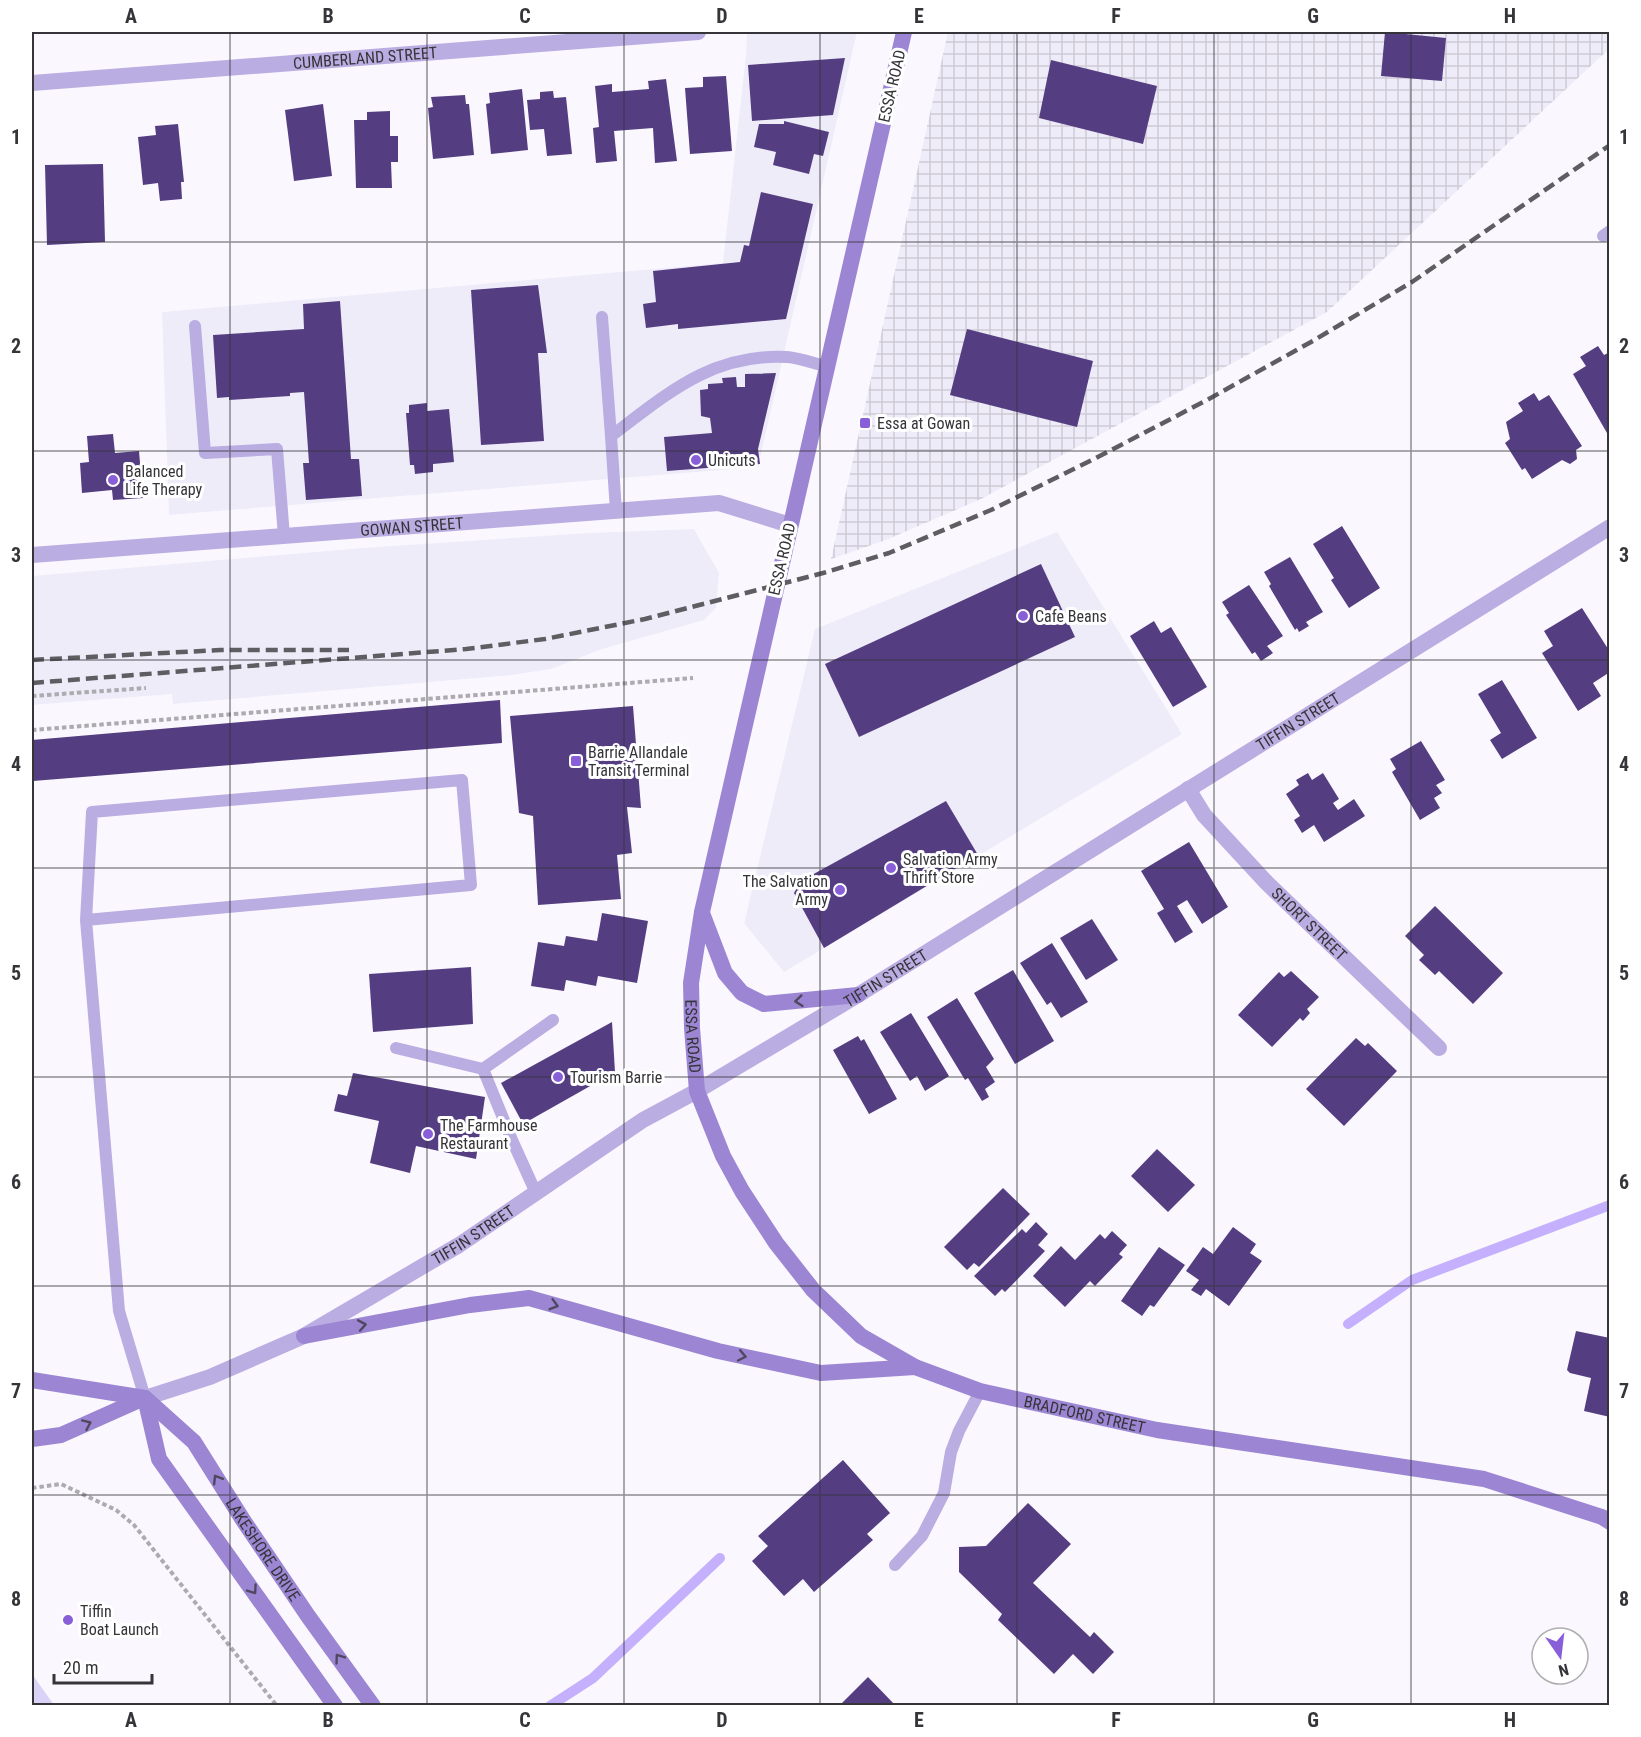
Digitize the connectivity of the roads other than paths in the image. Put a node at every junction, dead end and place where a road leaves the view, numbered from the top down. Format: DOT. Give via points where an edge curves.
graph roads {
  1 [pos="698,32"];
  2 [pos="904,32"];
  3 [pos="32,83"];
  4 [pos="602,317"];
  5 [pos="195,326"];
  6 [pos="828,367"];
  7 [pos="611,436"];
  8 [pos="616,511"];
  9 [pos="790,525"];
  10 [pos="1610,527"];
  11 [pos="284,536"];
  12 [pos="32,555"];
  13 [pos="1188,789"];
  14 [pos="702,912"];
  15 [pos="87,920"];
  16 [pos="858,995"];
  17 [pos="553,1020"];
  18 [pos="396,1048"];
  19 [pos="1439,1048"];
  20 [pos="483,1069"];
  21 [pos="697,1091"];
  22 [pos="536,1193"];
  23 [pos="304,1336"];
  24 [pos="915,1367"];
  25 [pos="32,1380"];
  26 [pos="980,1391"];
  27 [pos="145,1398"];
  28 [pos="32,1439"];
  29 [pos="1610,1522"];
  30 [pos="895,1565"];
  31 [pos="335,1706"];
  32 [pos="373,1706"];
  1 -- 3 [label="street, CUMBERLAND STREET"];
  2 -- 6 [label="main road, ESSA ROAD"];
  4 -- 7 [label="lane"];
  5 -- 11 [label="lane" via="206,453 277,449"];
  6 -- 7 [label="lane" via="788,357 724,363 690,379"];
  6 -- 9 [label="main road, ESSA ROAD"];
  7 -- 8 [label="lane"];
  8 -- 9 [label="street, GOWAN STREET" via="719,503"];
  8 -- 11 [label="street, GOWAN STREET"];
  9 -- 14 [label="main road, ESSA ROAD"];
  10 -- 13 [label="street, TIFFIN STREET"];
  11 -- 12 [label="street, GOWAN STREET"];
  13 -- 16 [label="street, TIFFIN STREET"];
  13 -- 19 [label="street, SHORT STREET" via="1204,815 1267,883"];
  16 -- 14 [label="main road, one-way" via="764,1004 742,993 725,973"];
  14 -- 21 [label="main road, ESSA ROAD" via="692,983"];
  15 -- 15 [label="lane" via="471,885 462,780 92,812"];
  15 -- 27 [label="lane" via="119,1311"];
  16 -- 21 [label="street, TIFFIN STREET"];
  17 -- 20 [label="lane"];
  18 -- 20 [label="lane"];
  20 -- 22 [label="lane"];
  21 -- 22 [label="street, TIFFIN STREET" via="643,1120"];
  21 -- 24 [label="main road, BRADFORD STREET" via="723,1156 776,1244 813,1290 861,1336"];
  22 -- 23 [label="street, TIFFIN STREET" via="459,1245"];
  23 -- 24 [label="main road, one-way" via="470,1305 529,1299 718,1351 821,1373"];
  23 -- 27 [label="street, TIFFIN STREET" via="210,1377"];
  24 -- 26 [label="main road, BRADFORD STREET"];
  25 -- 27 [label="main road"];
  26 -- 29 [label="main road, BRADFORD STREET" via="1157,1430 1484,1479"];
  26 -- 30 [label="lane" via="951,1452 944,1493 922,1536"];
  28 -- 27 [label="main road, one-way" via="61,1435"];
  27 -- 31 [label="main road, LAKESHORE DRIVE, one-way" via="159,1459"];
  32 -- 27 [label="main road, LAKESHORE DRIVE, one-way" via="243,1520 194,1442"];
}
